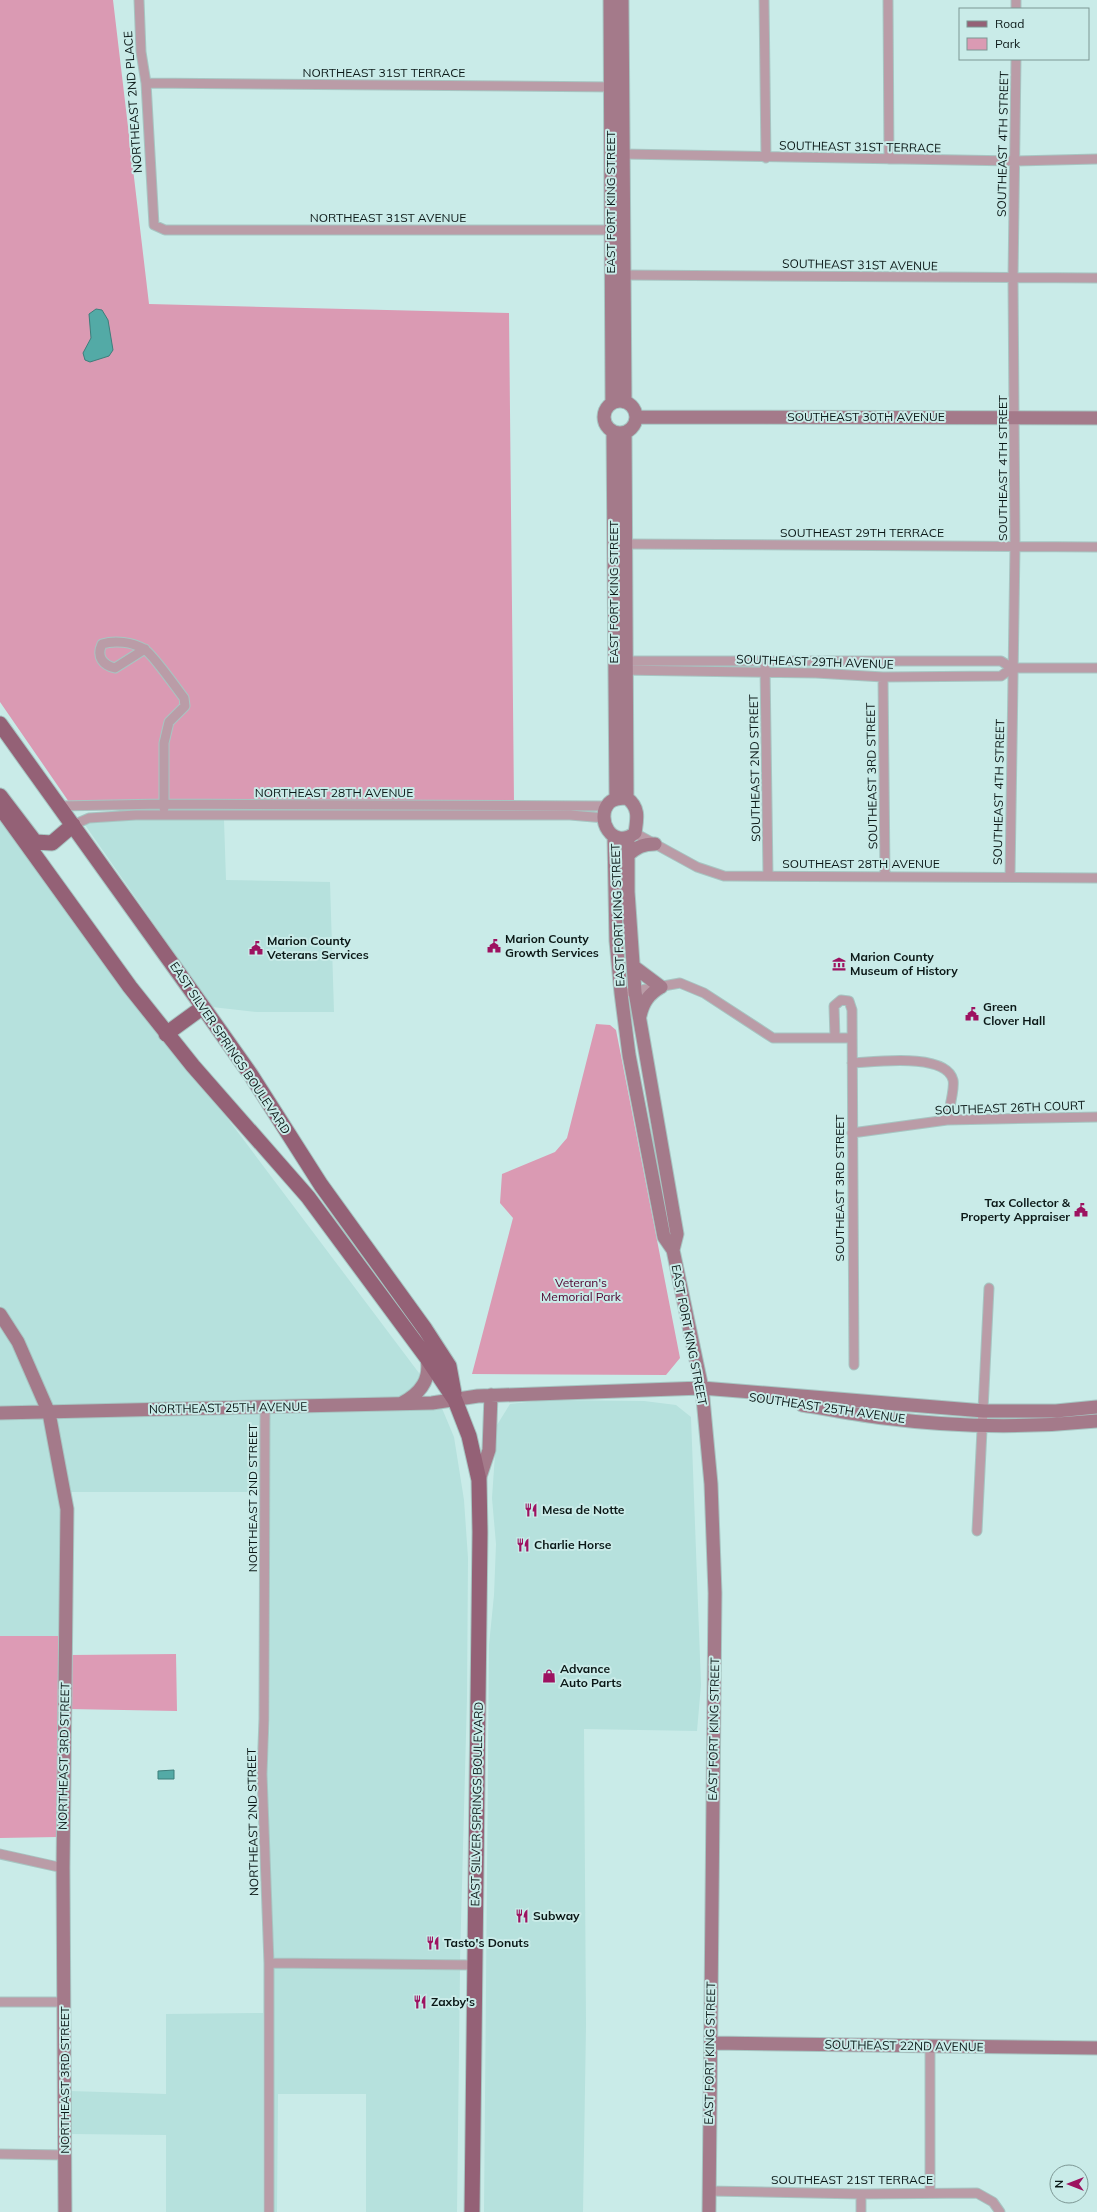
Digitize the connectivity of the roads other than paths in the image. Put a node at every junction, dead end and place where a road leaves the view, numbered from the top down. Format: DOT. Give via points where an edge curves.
graph roads {
  1 [pos="139,0"];
  2 [pos="610,0"];
  3 [pos="622,0"];
  4 [pos="764,0"];
  5 [pos="888,0"];
  6 [pos="1016,60"];
  7 [pos="146,83"];
  8 [pos="616,87"];
  9 [pos="623,154"];
  10 [pos="766,158"];
  11 [pos="889,159"];
  12 [pos="1097,159"];
  13 [pos="1015,161"];
  14 [pos="154,225"];
  15 [pos="618,230"];
  16 [pos="623,275"];
  17 [pos="1013,278"];
  18 [pos="1097,278"];
  19 [pos="618,402"];
  20 [pos="636,417"];
  21 [pos="1016,417"];
  22 [pos="1097,418"];
  23 [pos="619,432"];
  24 [pos="627,544"];
  25 [pos="1015,546"];
  26 [pos="1097,547"];
  27 [pos="145,649"];
  28 [pos="766,660"];
  29 [pos="614,666"];
  30 [pos="628,666"];
  31 [pos="1012,668"];
  32 [pos="1097,668"];
  33 [pos="765,672"];
  34 [pos="884,677"];
  35 [pos="0,724"];
  36 [pos="0,796"];
  37 [pos="163,804"];
  38 [pos="614,805"];
  39 [pos="60,806"];
  40 [pos="0,807"];
  41 [pos="164,815"];
  42 [pos="73,825"];
  43 [pos="632,836"];
  44 [pos="614,837"];
  45 [pos="655,844"];
  46 [pos="628,855"];
  47 [pos="768,876"];
  48 [pos="885,876"];
  49 [pos="1010,877"];
  50 [pos="1097,878"];
  51 [pos="633,966"];
  52 [pos="661,987"];
  53 [pos="635,992"];
  54 [pos="621,993"];
  55 [pos="203,1007"];
  56 [pos="640,1022"];
  57 [pos="166,1034"];
  58 [pos="835,1038"];
  59 [pos="852,1038"];
  60 [pos="852,1063"];
  61 [pos="1097,1117"];
  62 [pos="947,1120"];
  63 [pos="852,1133"];
  64 [pos="673,1250"];
  65 [pos="989,1288"];
  66 [pos="0,1314"];
  67 [pos="427,1358"];
  68 [pos="854,1365"];
  69 [pos="702,1388"];
  70 [pos="491,1395"];
  71 [pos="455,1400"];
  72 [pos="401,1404"];
  73 [pos="265,1407"];
  74 [pos="1097,1407"];
  75 [pos="984,1411"];
  76 [pos="50,1412"];
  77 [pos="0,1413"];
  78 [pos="1097,1421"];
  79 [pos="984,1425"];
  80 [pos="479,1480"];
  81 [pos="978,1531"];
  82 [pos="0,1854"];
  83 [pos="63,1868"];
  84 [pos="268,1963"];
  85 [pos="474,1965"];
  86 [pos="0,2002"];
  87 [pos="65,2002"];
  88 [pos="711,2043"];
  89 [pos="930,2046"];
  90 [pos="1097,2048"];
  91 [pos="0,2154"];
  92 [pos="65,2155"];
  93 [pos="708,2191"];
  94 [pos="930,2193"];
  95 [pos="861,2194"];
  96 [pos="65,2212"];
  97 [pos="268,2212"];
  98 [pos="472,2212"];
  99 [pos="708,2212"];
  100 [pos="861,2212"];
  101 [pos="1000,2212"];
  1 -- 7 [label="street, NORTHEAST 2ND PLACE" via="141,52"];
  2 -- 8 [label="street, EAST FORT KING STREET"];
  3 -- 8 [label="street, EAST FORT KING STREET"];
  4 -- 10 [label="street"];
  5 -- 11 [label="street"];
  6 -- 13 [label="street, SOUTHEAST 4TH STREET"];
  7 -- 8 [label="street, NORTHEAST 31ST TERRACE"];
  7 -- 14 [label="street, NORTHEAST 2ND PLACE"];
  8 -- 9 [label="street, EAST FORT KING STREET"];
  8 -- 15 [label="street, EAST FORT KING STREET"];
  9 -- 10 [label="street, SOUTHEAST 31ST TERRACE"];
  9 -- 15 [label="street, EAST FORT KING STREET"];
  10 -- 11 [label="street, SOUTHEAST 31ST TERRACE"];
  11 -- 13 [label="street, SOUTHEAST 31ST TERRACE"];
  12 -- 13 [label="street, SOUTHEAST 31ST TERRACE"];
  13 -- 17 [label="street, SOUTHEAST 4TH STREET"];
  14 -- 15 [label="street, NORTHEAST 31ST AVENUE" via="165,230"];
  15 -- 16 [label="street, EAST FORT KING STREET"];
  15 -- 19 [label="street, EAST FORT KING STREET"];
  16 -- 17 [label="street, SOUTHEAST 31ST AVENUE"];
  16 -- 19 [label="street, EAST FORT KING STREET"];
  17 -- 18 [label="street, SOUTHEAST 31ST AVENUE"];
  17 -- 21 [label="street, SOUTHEAST 4TH STREET"];
  19 -- 20 [label="street" via="631,406"];
  19 -- 23 [label="street, EAST FORT KING STREET" via="608,406 603,418 608,429"];
  20 -- 21 [label="street, SOUTHEAST 30TH AVENUE"];
  20 -- 23 [label="street" via="631,429"];
  21 -- 22 [label="street, SOUTHEAST 30TH AVENUE"];
  21 -- 25 [label="street, SOUTHEAST 4TH STREET"];
  23 -- 24 [label="street, EAST FORT KING STREET"];
  23 -- 29 [label="street, EAST FORT KING STREET"];
  24 -- 25 [label="street, SOUTHEAST 29TH TERRACE"];
  24 -- 30 [label="street, EAST FORT KING STREET"];
  25 -- 26 [label="street, SOUTHEAST 29TH TERRACE"];
  25 -- 31 [label="street, SOUTHEAST 4TH STREET"];
  27 -- 27 [label="street" via="115,668 107,666 100,658 99,649 102,644 110,641 125,642"];
  27 -- 37 [label="street" via="184,698 185,706 169,722 164,743"];
  28 -- 30 [label="street, SOUTHEAST 29TH AVENUE"];
  28 -- 31 [label="street, SOUTHEAST 29TH AVENUE" via="1000,661"];
  28 -- 33 [label="street, SOUTHEAST 2ND STREET"];
  29 -- 30 [label="street, SOUTHEAST 29TH AVENUE"];
  29 -- 38 [label="street, EAST FORT KING STREET"];
  30 -- 33 [label="street, SOUTHEAST 29TH AVENUE"];
  30 -- 38 [label="street, EAST FORT KING STREET"];
  31 -- 32 [label="street, SOUTHEAST 29TH AVENUE"];
  31 -- 34 [label="street, SOUTHEAST 29TH AVENUE" via="1001,676"];
  31 -- 49 [label="street, SOUTHEAST 4TH STREET"];
  33 -- 34 [label="street, SOUTHEAST 29TH AVENUE"];
  33 -- 47 [label="street, SOUTHEAST 2ND STREET"];
  34 -- 48 [label="street, SOUTHEAST 3RD STREET"];
  35 -- 39 [label="main road, EAST SILVER SPRINGS BOULEVARD"];
  36 -- 42 [label="main road" via="35,842 52,843"];
  37 -- 38 [label="street, NORTHEAST 28TH AVENUE"];
  37 -- 39 [label="street, NORTHEAST 28TH AVENUE"];
  37 -- 41 [label="street"];
  38 -- 41 [label="street, NORTHEAST 28TH AVENUE" via="570,815"];
  38 -- 43 [label="street, EAST FORT KING STREET" via="634,803 637,814"];
  38 -- 44 [label="street" via="606,828"];
  39 -- 42 [label="main road, EAST SILVER SPRINGS BOULEVARD"];
  40 -- 57 [label="main road, EAST SILVER SPRINGS BOULEVARD"];
  41 -- 42 [label="street, NORTHEAST 28TH AVENUE" via="89,818"];
  42 -- 55 [label="main road, EAST SILVER SPRINGS BOULEVARD"];
  43 -- 44 [label="street"];
  43 -- 45 [label="street, SOUTHEAST 28TH AVENUE"];
  43 -- 46 [label="street, EAST FORT KING STREET"];
  44 -- 54 [label="street, EAST FORT KING STREET" via="616,927"];
  45 -- 46 [label="street" via="644,844"];
  45 -- 47 [label="street, SOUTHEAST 28TH AVENUE" via="697,867 724,876"];
  46 -- 51 [label="street, EAST FORT KING STREET"];
  47 -- 48 [label="street, SOUTHEAST 28TH AVENUE"];
  48 -- 49 [label="street, SOUTHEAST 28TH AVENUE"];
  49 -- 50 [label="street, SOUTHEAST 28TH AVENUE"];
  51 -- 52 [label="street"];
  51 -- 53 [label="street, EAST FORT KING STREET"];
  52 -- 53 [label="street"];
  52 -- 56 [label="street" via="650,993"];
  52 -- 58 [label="street" via="680,983 704,993 773,1038"];
  53 -- 54 [label="street"];
  53 -- 56 [label="street, EAST FORT KING STREET"];
  54 -- 64 [label="street, EAST FORT KING STREET" via="631,1062 664,1237"];
  55 -- 57 [label="main road"];
  55 -- 71 [label="main road, EAST SILVER SPRINGS BOULEVARD" via="262,1092 321,1185 449,1366"];
  56 -- 64 [label="street, EAST FORT KING STREET" via="677,1234"];
  57 -- 67 [label="main road, EAST SILVER SPRINGS BOULEVARD" via="308,1197"];
  58 -- 59 [label="street"];
  58 -- 59 [label="street, SOUTHEAST 3RD STREET" via="834,1006 841,1000 849,1001 852,1010"];
  59 -- 60 [label="street, SOUTHEAST 3RD STREET"];
  60 -- 62 [label="street" via="917,1060 948,1071 953,1081"];
  60 -- 63 [label="street, SOUTHEAST 3RD STREET"];
  61 -- 62 [label="street, SOUTHEAST 26TH COURT"];
  62 -- 63 [label="street, SOUTHEAST 26TH COURT"];
  63 -- 68 [label="street, SOUTHEAST 3RD STREET"];
  64 -- 69 [label="street, EAST FORT KING STREET"];
  65 -- 75 [label="street"];
  66 -- 76 [label="street, NORTHEAST 3RD STREET" via="18,1342"];
  67 -- 71 [label="main road, EAST SILVER SPRINGS BOULEVARD"];
  67 -- 72 [label="street" via="429,1367 420,1391"];
  69 -- 70 [label="street, SOUTHEAST 25TH AVENUE"];
  69 -- 75 [label="street, SOUTHEAST 25TH AVENUE"];
  69 -- 79 [label="street, SOUTHEAST 25TH AVENUE" via="884,1418"];
  69 -- 88 [label="street, EAST FORT KING STREET" via="711,1484 715,1593"];
  70 -- 71 [label="street, SOUTHEAST 25TH AVENUE"];
  70 -- 80 [label="street" via="489,1450"];
  71 -- 72 [label="street, NORTHEAST 25TH AVENUE"];
  71 -- 80 [label="main road, EAST SILVER SPRINGS BOULEVARD" via="470,1436"];
  72 -- 73 [label="street, NORTHEAST 25TH AVENUE"];
  73 -- 76 [label="street, NORTHEAST 25TH AVENUE"];
  73 -- 84 [label="street, NORTHEAST 2ND STREET" via="262,1774"];
  74 -- 75 [label="street, SOUTHEAST 25TH AVENUE" via="1056,1411"];
  75 -- 79 [label="street"];
  76 -- 77 [label="street, NORTHEAST 25TH AVENUE"];
  76 -- 83 [label="street, NORTHEAST 3RD STREET" via="67,1509"];
  78 -- 79 [label="street, SOUTHEAST 25TH AVENUE" via="1058,1425"];
  79 -- 81 [label="street"];
  80 -- 85 [label="main road, EAST SILVER SPRINGS BOULEVARD"];
  82 -- 83 [label="street"];
  83 -- 87 [label="street, NORTHEAST 3RD STREET"];
  84 -- 85 [label="street"];
  84 -- 97 [label="street, NORTHEAST 2ND STREET"];
  85 -- 98 [label="main road, EAST SILVER SPRINGS BOULEVARD"];
  86 -- 87 [label="street"];
  87 -- 92 [label="street, NORTHEAST 3RD STREET"];
  88 -- 89 [label="street, SOUTHEAST 22ND AVENUE"];
  88 -- 93 [label="street, EAST FORT KING STREET"];
  89 -- 90 [label="street, SOUTHEAST 22ND AVENUE"];
  89 -- 94 [label="street"];
  91 -- 92 [label="street"];
  92 -- 96 [label="street, NORTHEAST 3RD STREET"];
  93 -- 95 [label="street, SOUTHEAST 21ST TERRACE"];
  93 -- 99 [label="street, EAST FORT KING STREET"];
  94 -- 95 [label="street, SOUTHEAST 21ST TERRACE"];
  94 -- 101 [label="street, SOUTHEAST 21ST TERRACE" via="977,2193 993,2202"];
  95 -- 100 [label="street"];
}
